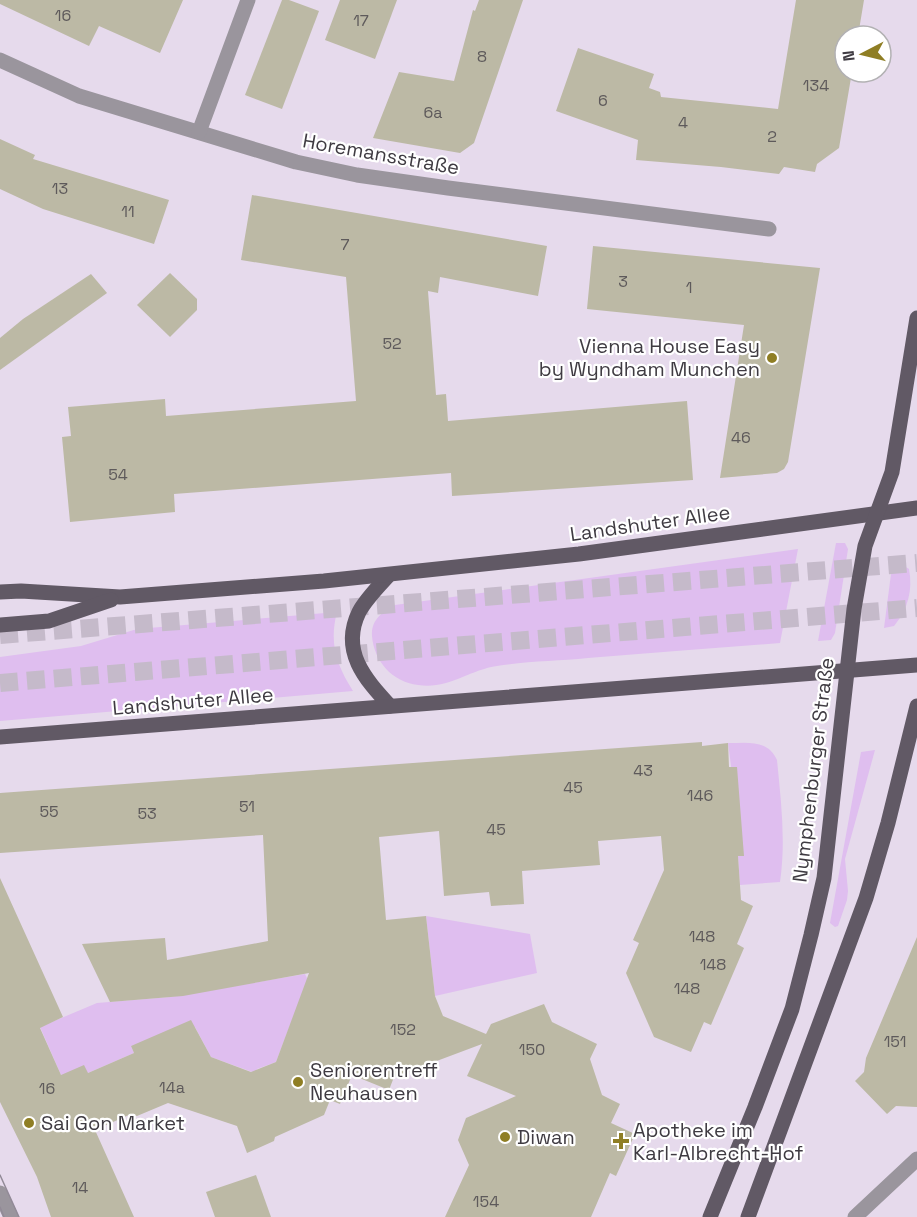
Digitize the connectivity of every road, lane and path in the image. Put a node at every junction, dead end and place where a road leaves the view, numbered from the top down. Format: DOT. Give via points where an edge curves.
graph roads {
  1 [pos="248,0"];
  2 [pos="0,60"];
  3 [pos="199,132"];
  4 [pos="769,229"];
  5 [pos="917,318"];
  6 [pos="917,508"];
  7 [pos="876,513"];
  8 [pos="389,575"];
  9 [pos="0,592"];
  10 [pos="120,597"];
  11 [pos="0,625"];
  12 [pos="917,664"];
  13 [pos="846,670"];
  14 [pos="390,706"];
  15 [pos="917,706"];
  16 [pos="0,737"];
  17 [pos="917,1159"];
  18 [pos="0,1193"];
  19 [pos="11,1217"];
  20 [pos="710,1217"];
  21 [pos="748,1217"];
  22 [pos="855,1217"];
  1 -- 3 [label="street"];
  2 -- 3 [label="street, Horemansstraße" via="79,96"];
  3 -- 4 [label="street, Horemansstraße" via="296,162 357,175"];
  5 -- 7 [label="main road, Nymphenburger Straße" via="892,472"];
  6 -- 7 [label="main road, Landshuter Allee"];
  7 -- 8 [label="main road, Landshuter Allee" via="579,554"];
  7 -- 13 [label="main road, Nymphenburger Straße" via="865,546"];
  8 -- 10 [label="main road, Landshuter Allee"];
  8 -- 14 [label="main road" via="360,610 352,643 357,666"];
  9 -- 10 [label="main road, Landshuter Allee"];
  10 -- 11 [label="main road, Landshuter Allee" via="49,621"];
  12 -- 13 [label="main road, Landshuter Allee"];
  13 -- 14 [label="main road, Landshuter Allee"];
  13 -- 20 [label="main road, Nymphenburger Straße" via="824,878 811,935 792,1009"];
  14 -- 16 [label="main road, Landshuter Allee"];
  15 -- 21 [label="main road" via="866,898"];
  17 -- 22 [label="street"];
  18 -- 19 [label="street"];
}
